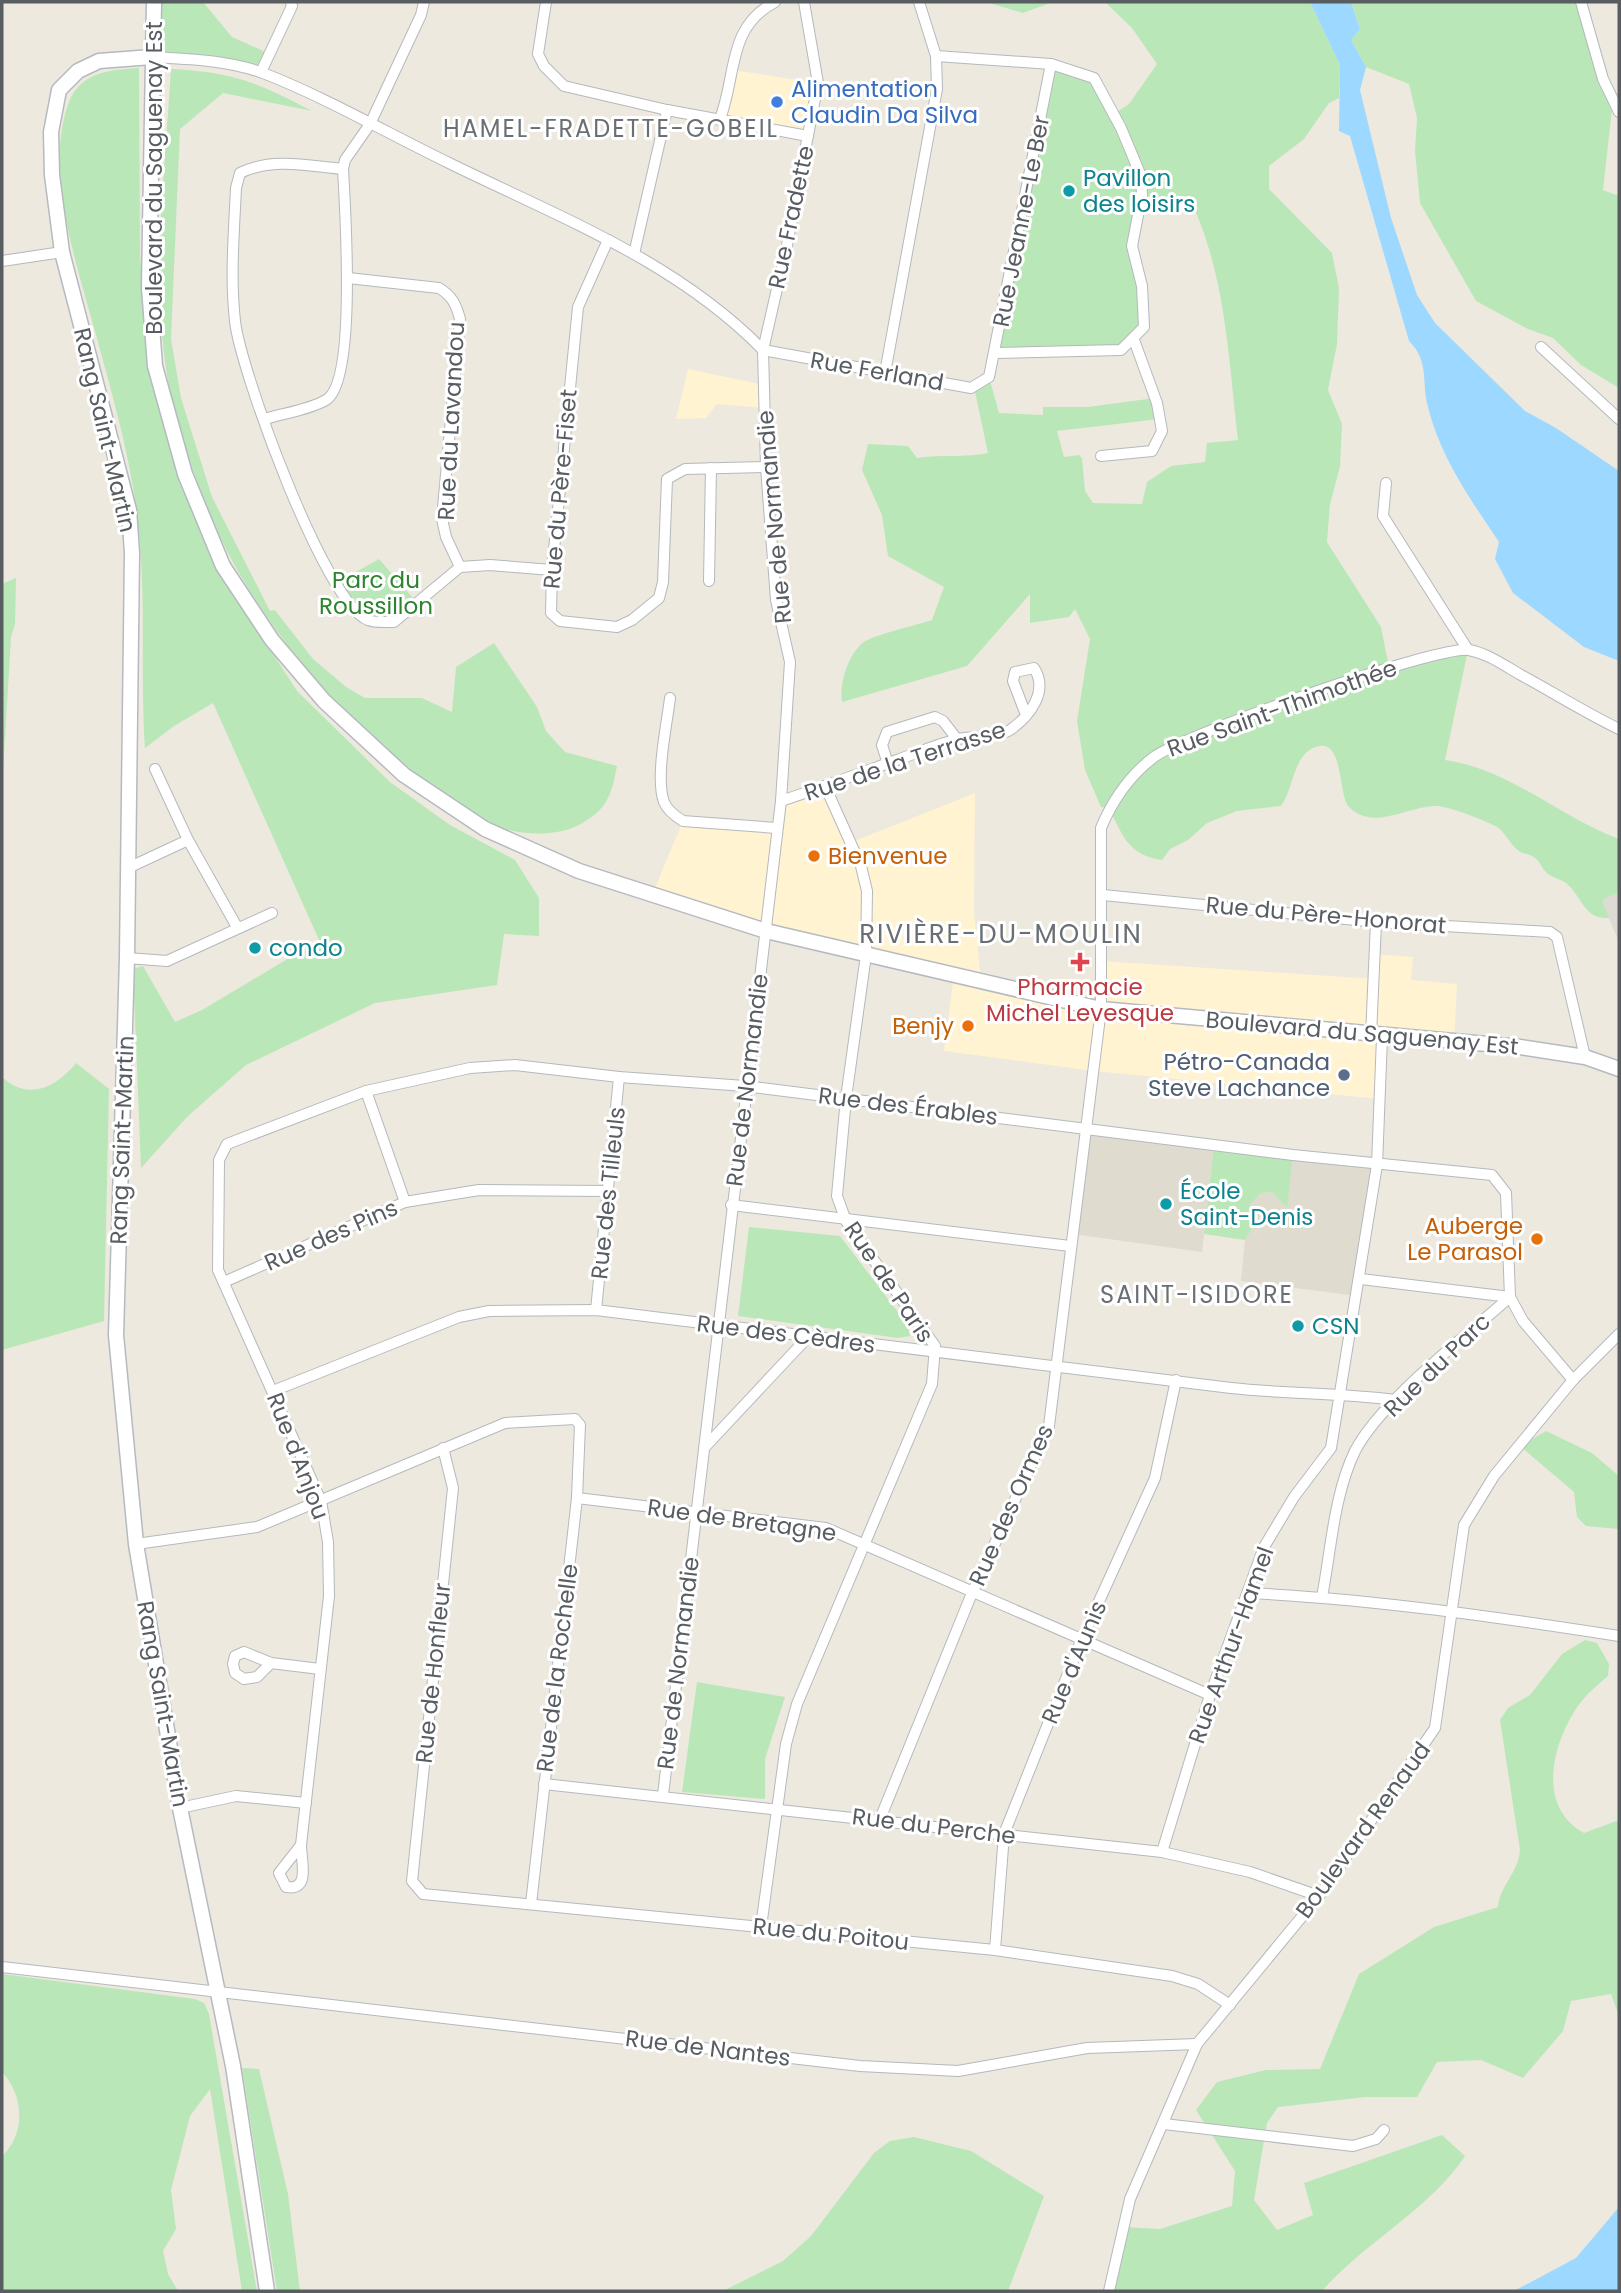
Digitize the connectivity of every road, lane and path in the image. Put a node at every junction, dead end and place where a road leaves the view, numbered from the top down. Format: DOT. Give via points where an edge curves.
graph roads {
  1 [pos="154,2"];
  2 [pos="291,2"];
  3 [pos="424,2"];
  4 [pos="546,2"];
  5 [pos="775,2"];
  6 [pos="804,2"];
  7 [pos="919,2"];
  8 [pos="1581,2"];
  9 [pos="936,56"];
  10 [pos="152,57"];
  11 [pos="1051,64"];
  12 [pos="261,72"];
  13 [pos="667,110"];
  14 [pos="1619,112"];
  15 [pos="720,120"];
  16 [pos="370,124"];
  17 [pos="808,136"];
  18 [pos="343,169"];
  19 [pos="608,240"];
  20 [pos="62,253"];
  21 [pos="634,254"];
  22 [pos="2,261"];
  23 [pos="348,278"];
  24 [pos="1134,340"];
  25 [pos="1541,348"];
  26 [pos="762,350"];
  27 [pos="996,353"];
  28 [pos="885,373"];
  29 [pos="989,377"];
  30 [pos="265,419"];
  31 [pos="1619,419"];
  32 [pos="1101,456"];
  33 [pos="766,467"];
  34 [pos="711,468"];
  35 [pos="1386,483"];
  36 [pos="460,567"];
  37 [pos="552,570"];
  38 [pos="709,581"];
  39 [pos="1468,650"];
  40 [pos="670,698"];
  41 [pos="1026,715"];
  42 [pos="1619,729"];
  43 [pos="957,739"];
  44 [pos="888,764"];
  45 [pos="155,769"];
  46 [pos="825,786"];
  47 [pos="781,801"];
  48 [pos="776,828"];
  49 [pos="188,840"];
  50 [pos="128,867"];
  51 [pos="1103,895"];
  52 [pos="272,913"];
  53 [pos="1376,922"];
  54 [pos="237,927"];
  55 [pos="766,932"];
  56 [pos="866,955"];
  57 [pos="127,958"];
  58 [pos="1101,1009"];
  59 [pos="1376,1036"];
  60 [pos="1585,1057"];
  61 [pos="1619,1069"];
  62 [pos="619,1077"];
  63 [pos="745,1086"];
  64 [pos="366,1091"];
  65 [pos="846,1098"];
  66 [pos="1087,1130"];
  67 [pos="219,1160"];
  68 [pos="1377,1165"];
  69 [pos="608,1191"];
  70 [pos="405,1202"];
  71 [pos="731,1205"];
  72 [pos="846,1221"];
  73 [pos="1070,1246"];
  74 [pos="1361,1279"];
  75 [pos="224,1282"];
  76 [pos="1510,1297"];
  77 [pos="596,1310"];
  78 [pos="718,1325"];
  79 [pos="1619,1334"];
  80 [pos="808,1337"];
  81 [pos="935,1353"];
  82 [pos="1055,1364"];
  83 [pos="1176,1380"];
  84 [pos="1573,1380"];
  85 [pos="273,1391"];
  86 [pos="1341,1393"];
  87 [pos="1395,1400"];
  88 [pos="443,1448"];
  89 [pos="704,1448"];
  90 [pos="577,1498"];
  91 [pos="321,1501"];
  92 [pos="695,1511"];
  93 [pos="865,1543"];
  94 [pos="136,1544"];
  95 [pos="972,1593"];
  96 [pos="1248,1593"];
  97 [pos="1322,1597"];
  98 [pos="1452,1611"];
  99 [pos="1619,1636"];
  100 [pos="1081,1641"];
  101 [pos="271,1663"];
  102 [pos="320,1669"];
  103 [pos="1210,1695"];
  104 [pos="544,1784"];
  105 [pos="663,1795"];
  106 [pos="306,1803"];
  107 [pos="180,1808"];
  108 [pos="776,1809"];
  109 [pos="880,1819"];
  110 [pos="1004,1834"];
  111 [pos="301,1845"];
  112 [pos="1162,1852"];
  113 [pos="423,1895"];
  114 [pos="1320,1896"];
  115 [pos="531,1904"];
  116 [pos="761,1927"];
  117 [pos="995,1950"];
  118 [pos="2,1967"];
  119 [pos="218,1993"];
  120 [pos="1230,2005"];
  121 [pos="1198,2044"];
  122 [pos="1164,2124"];
  123 [pos="1384,2130"];
  124 [pos="267,2291"];
  125 [pos="1110,2291"];
  1 -- 10 [label="street, Boulevard du Saguenay Est"];
  2 -- 12 [label="street"];
  3 -- 16 [label="street"];
  4 -- 13 [label="street" via="538,54 564,86"];
  5 -- 15 [label="street" via="753,15 739,37"];
  6 -- 17 [label="street, Rue Fradette" via="818,83"];
  7 -- 9 [label="street"];
  8 -- 14 [label="street" via="1603,79"];
  9 -- 11 [label="street"];
  9 -- 28 [label="street" via="935,110"];
  10 -- 12 [label="street" via="214,61"];
  10 -- 20 [label="street, Rang Saint-Martin" via="99,61 78,71 59,90 51,132"];
  10 -- 55 [label="street, Boulevard du Saguenay Est" via="149,287 155,366 185,474 223,566 272,640 324,701 404,775 485,829 579,871"];
  11 -- 24 [label="street" via="1094,78 1141,176 1132,246 1142,286 1144,327"];
  11 -- 27 [label="street, Rue Jeanne-Le Ber"];
  12 -- 16 [label="street"];
  13 -- 15 [label="street"];
  13 -- 21 [label="street"];
  15 -- 17 [label="street"];
  16 -- 18 [label="street"];
  16 -- 19 [label="street"];
  17 -- 26 [label="street, Rue Fradette"];
  18 -- 23 [label="street"];
  18 -- 30 [label="street" via="273,162 240,173 235,322"];
  19 -- 21 [label="street"];
  19 -- 37 [label="street, Rue du Père-Fiset" via="578,307"];
  20 -- 22 [label="street"];
  20 -- 50 [label="street, Rang Saint-Martin" via="129,510"];
  21 -- 26 [label="street" via="703,296"];
  23 -- 30 [label="street" via="340,382 328,400"];
  23 -- 36 [label="street, Rue du Lavandou" via="439,288 457,307 460,319 442,519"];
  24 -- 27 [label="street" via="1121,350"];
  24 -- 32 [label="street" via="1162,431 1152,451"];
  25 -- 31 [label="street"];
  26 -- 28 [label="street, Rue Ferland"];
  26 -- 33 [label="street, Rue de Normandie"];
  27 -- 29 [label="street, Rue Jeanne-Le Ber"];
  28 -- 29 [label="street, Rue Ferland" via="971,388"];
  30 -- 36 [label="street" via="290,496 336,583 358,613 368,620 394,622"];
  33 -- 34 [label="street, Rue du Père-Fiset"];
  33 -- 47 [label="street, Rue de Normandie" via="776,600 790,662"];
  34 -- 37 [label="street, Rue du Père-Fiset" via="685,469 667,479 663,583 659,598 632,620 617,626 560,621 549,604"];
  34 -- 38 [label="street"];
  35 -- 39 [label="street" via="1383,516"];
  36 -- 37 [label="street"];
  39 -- 42 [label="street, Rue Saint-Thimothée" via="1488,656"];
  39 -- 51 [label="street, Rue Saint-Thimothée" via="1389,667 1157,755 1130,777 1109,807 1101,828"];
  40 -- 48 [label="street" via="662,787 664,802 673,814 682,821"];
  41 -- 43 [label="street, Rue de la Terrasse" via="1008,732"];
  43 -- 44 [label="street, Rue de la Terrasse"];
  43 -- 44 [label="street" via="943,720 935,717 887,732 882,745"];
  44 -- 46 [label="street, Rue de la Terrasse"];
  45 -- 49 [label="street"];
  46 -- 47 [label="street, Rue de la Terrasse"];
  46 -- 56 [label="street, Rue de Paris" via="864,878"];
  47 -- 48 [label="street, Rue de Normandie"];
  48 -- 55 [label="street, Rue de Normandie"];
  49 -- 50 [label="street"];
  49 -- 54 [label="street"];
  50 -- 57 [label="street, Rang Saint-Martin"];
  51 -- 53 [label="street, Rue du Père-Honorat"];
  51 -- 58 [label="street, Rue Saint-Thimothée"];
  52 -- 54 [label="street"];
  53 -- 59 [label="street, Rue Arthur-Hamel"];
  53 -- 60 [label="street, Rue du Père-Honorat" via="1550,932 1557,937"];
  54 -- 57 [label="street" via="167,961"];
  55 -- 56 [label="street, Boulevard du Saguenay Est"];
  55 -- 63 [label="street, Rue de Normandie"];
  56 -- 58 [label="street, Boulevard du Saguenay Est"];
  56 -- 65 [label="street, Rue de Paris"];
  57 -- 94 [label="street, Rang Saint-Martin" via="116,1335"];
  58 -- 59 [label="street, Boulevard du Saguenay Est"];
  58 -- 66 [label="street, Rue des Ormes"];
  59 -- 60 [label="street, Boulevard du Saguenay Est"];
  59 -- 68 [label="street, Rue Arthur-Hamel"];
  60 -- 61 [label="street, Boulevard du Saguenay Est"];
  62 -- 63 [label="street, Rue des Érables"];
  62 -- 64 [label="street, Rue des Érables" via="515,1065 470,1068"];
  62 -- 69 [label="street, Rue des Tilleuls"];
  63 -- 65 [label="street, Rue des Érables"];
  63 -- 71 [label="street, Rue de Normandie"];
  64 -- 67 [label="street, Rue des Érables" via="227,1144"];
  64 -- 70 [label="street"];
  65 -- 66 [label="street, Rue des Érables"];
  65 -- 72 [label="street, Rue de Paris" via="836,1196"];
  66 -- 68 [label="street, Rue des Érables"];
  66 -- 73 [label="street, Rue des Ormes"];
  67 -- 75 [label="street, Rue d'Anjou" via="217,1250"];
  68 -- 74 [label="street, Rue Arthur-Hamel"];
  68 -- 76 [label="street, Rue des Érables" via="1492,1175 1506,1193"];
  69 -- 70 [label="street, Rue des Pins" via="479,1191"];
  69 -- 77 [label="street, Rue des Tilleuls"];
  70 -- 75 [label="street, Rue des Pins"];
  71 -- 72 [label="street"];
  71 -- 78 [label="street, Rue de Normandie"];
  72 -- 73 [label="street"];
  72 -- 81 [label="street, Rue de Paris" via="935,1346"];
  73 -- 82 [label="street, Rue des Ormes"];
  74 -- 76 [label="street"];
  74 -- 86 [label="street, Rue Arthur-Hamel"];
  75 -- 85 [label="street, Rue d'Anjou"];
  76 -- 84 [label="street" via="1523,1321"];
  76 -- 87 [label="street, Rue du Parc"];
  77 -- 78 [label="street, Rue des Cèdres"];
  77 -- 85 [label="street, Rue des Cèdres" via="489,1311 459,1317"];
  78 -- 80 [label="street, Rue des Cèdres"];
  78 -- 89 [label="street, Rue de Normandie"];
  79 -- 84 [label="street, Boulevard Renaud"];
  80 -- 81 [label="street, Rue des Cèdres"];
  80 -- 89 [label="street"];
  81 -- 82 [label="street, Rue des Cèdres"];
  81 -- 93 [label="street, Rue de Paris" via="932,1384"];
  82 -- 83 [label="street, Rue des Cèdres"];
  82 -- 95 [label="street, Rue des Ormes" via="1049,1426"];
  83 -- 86 [label="street, Rue des Cèdres" via="1278,1393"];
  83 -- 100 [label="street, Rue d'Aunis" via="1155,1478"];
  84 -- 98 [label="street, Boulevard Renaud" via="1494,1476 1464,1525"];
  85 -- 91 [label="street, Rue d'Anjou"];
  86 -- 87 [label="street, Rue des Cèdres"];
  86 -- 96 [label="street, Rue Arthur-Hamel" via="1331,1448 1294,1497 1265,1547"];
  87 -- 97 [label="street, Rue du Parc" via="1356,1449 1345,1477"];
  88 -- 90 [label="street, Rue de la Rochelle" via="505,1423 575,1419 580,1425"];
  88 -- 91 [label="street"];
  88 -- 113 [label="street, Rue de Honfleur" via="453,1488 412,1881"];
  89 -- 92 [label="street, Rue de Normandie"];
  90 -- 92 [label="street, Rue de Bretagne"];
  90 -- 104 [label="street, Rue de la Rochelle"];
  91 -- 94 [label="street" via="257,1527"];
  91 -- 102 [label="street, Rue d'Anjou" via="328,1542 329,1596"];
  92 -- 93 [label="street, Rue de Bretagne" via="826,1528"];
  92 -- 105 [label="street, Rue de Normandie"];
  93 -- 95 [label="street, Rue de Bretagne"];
  93 -- 108 [label="street, Rue de Paris" via="797,1704"];
  94 -- 107 [label="street, Rang Saint-Martin"];
  95 -- 100 [label="street, Rue de Bretagne"];
  95 -- 109 [label="street, Rue des Ormes"];
  96 -- 97 [label="street"];
  96 -- 103 [label="street, Rue Arthur-Hamel"];
  97 -- 98 [label="street"];
  98 -- 99 [label="street"];
  98 -- 114 [label="street, Boulevard Renaud" via="1435,1728"];
  100 -- 103 [label="street, Rue de Bretagne"];
  100 -- 110 [label="street, Rue d'Aunis"];
  101 -- 102 [label="street"];
  102 -- 106 [label="street, Rue d'Anjou"];
  103 -- 112 [label="street, Rue Arthur-Hamel"];
  104 -- 105 [label="street, Rue du Perche"];
  104 -- 115 [label="street, Rue de la Rochelle"];
  105 -- 108 [label="street, Rue du Perche"];
  106 -- 107 [label="street" via="236,1796"];
  106 -- 111 [label="street, Rue d'Anjou"];
  107 -- 119 [label="street, Rang Saint-Martin"];
  108 -- 109 [label="street, Rue du Perche"];
  108 -- 116 [label="street, Rue de Paris"];
  109 -- 110 [label="street, Rue du Perche"];
  110 -- 112 [label="street, Rue du Perche"];
  110 -- 117 [label="street, Rue d'Aunis"];
  112 -- 114 [label="street, Rue du Perche" via="1250,1872"];
  113 -- 115 [label="street, Rue du Poitou"];
  114 -- 120 [label="street, Boulevard Renaud"];
  115 -- 116 [label="street, Rue du Poitou"];
  116 -- 117 [label="street, Rue du Poitou"];
  117 -- 120 [label="street, Rue du Poitou" via="1172,1976 1198,1984"];
  118 -- 119 [label="street, Rue de Nantes"];
  119 -- 121 [label="street, Rue de Nantes" via="933,2070 958,2071 1087,2048"];
  119 -- 124 [label="street, Rang Saint-Martin"];
  120 -- 121 [label="street, Boulevard Renaud"];
  121 -- 122 [label="street, Boulevard Renaud"];
  122 -- 123 [label="street" via="1353,2146 1376,2139"];
  122 -- 125 [label="street, Boulevard Renaud" via="1130,2199"];
}
